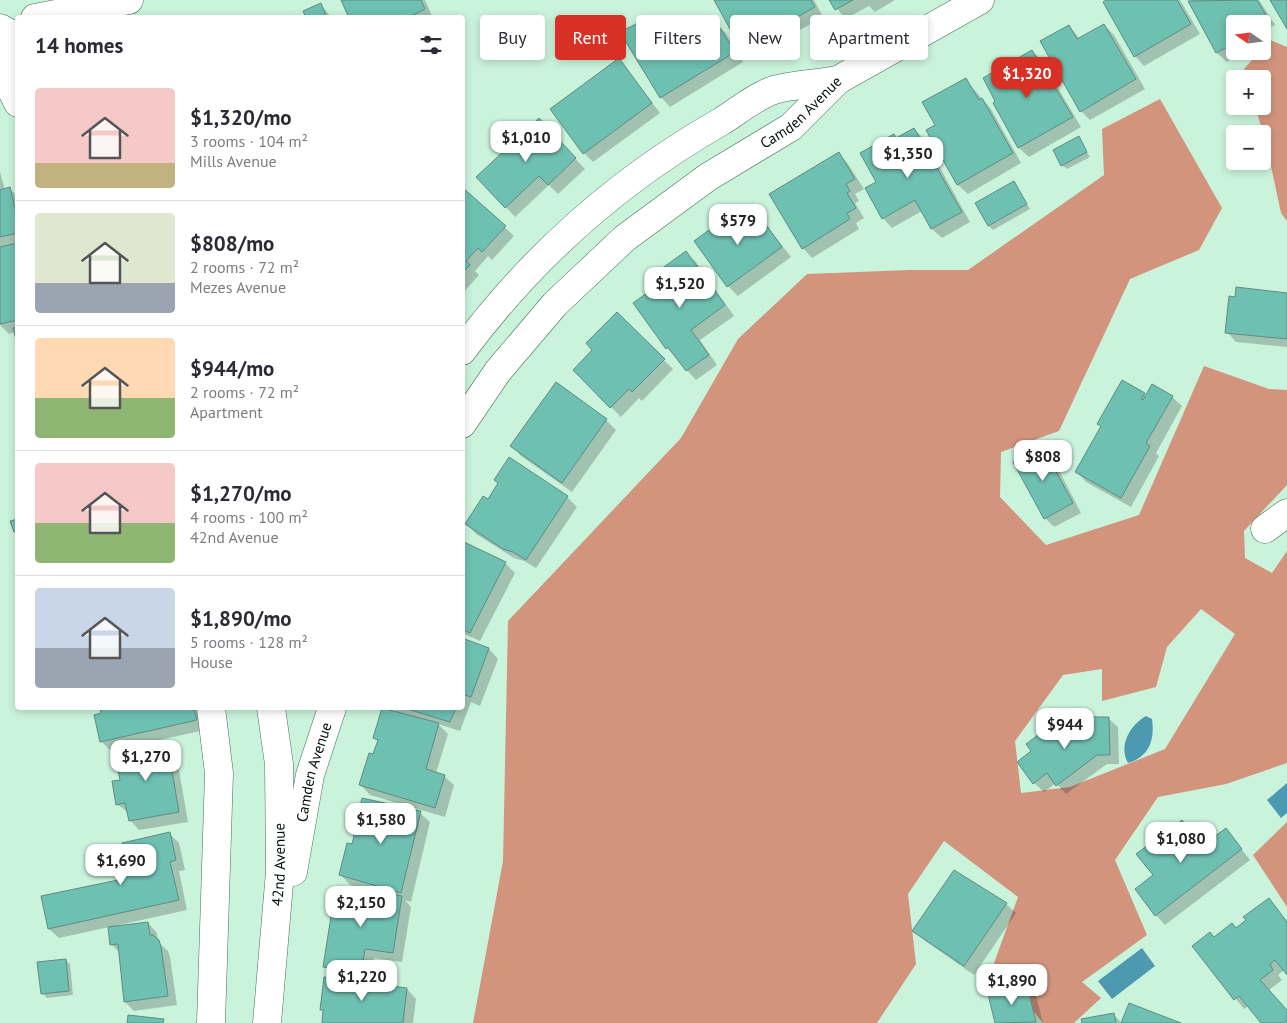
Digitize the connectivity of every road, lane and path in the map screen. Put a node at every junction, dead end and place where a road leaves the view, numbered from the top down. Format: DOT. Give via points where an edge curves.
graph roads {
  1 [pos="129,0"];
  2 [pos="980,0"];
  3 [pos="51,15"];
  4 [pos="15,22"];
  5 [pos="0,24"];
  6 [pos="0,28"];
  7 [pos="15,36"];
  8 [pos="0,48"];
  9 [pos="838,80"];
  10 [pos="15,97"];
  11 [pos="465,347"];
  12 [pos="465,420"];
  13 [pos="211,710"];
  14 [pos="271,710"];
  15 [pos="331,710"];
  16 [pos="268,1019"];
  17 [pos="211,1023"];
  1 -- 3 [label="street"];
  2 -- 9 [label="street"];
  4 -- 5 [label="street"];
  6 -- 7 [label="street"];
  8 -- 10 [label="street"];
  9 -- 11 [label="street, Camden Avenue" via="774,90 677,146 588,213 489,315"];
  9 -- 12 [label="street, Camden Avenue" via="791,127 708,177 625,238 555,304 498,371"];
  13 -- 17 [label="street" via="219,773"];
  14 -- 16 [label="street, 42nd Avenue" via="279,764 280,872"];
  15 -- 16 [label="street, Camden Avenue" via="310,775"];
}
